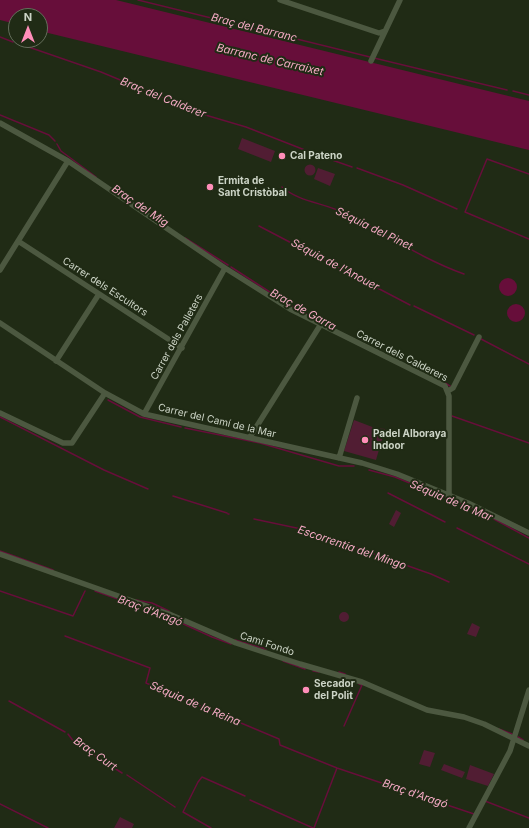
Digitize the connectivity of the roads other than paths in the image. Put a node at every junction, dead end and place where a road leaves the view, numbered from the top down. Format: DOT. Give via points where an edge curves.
graph roads {
  1 [pos="280,0"];
  2 [pos="400,0"];
  3 [pos="381,35"];
  4 [pos="371,61"];
  5 [pos="0,123"];
  6 [pos="68,161"];
  7 [pos="18,241"];
  8 [pos="2,262"];
  9 [pos="225,268"];
  10 [pos="0,270"];
  11 [pos="100,294"];
  12 [pos="0,323"];
  13 [pos="321,324"];
  14 [pos="478,337"];
  15 [pos="182,348"];
  16 [pos="56,360"];
  17 [pos="448,391"];
  18 [pos="105,393"];
  19 [pos="357,398"];
  20 [pos="0,413"];
  21 [pos="144,414"];
  22 [pos="250,437"];
  23 [pos="339,458"];
  24 [pos="449,495"];
  25 [pos="529,533"];
  26 [pos="0,554"];
  27 [pos="529,690"];
  28 [pos="515,738"];
  29 [pos="529,746"];
  30 [pos="469,828"];
  1 -- 3 [label="street"];
  2 -- 3 [label="street"];
  3 -- 4 [label="street"];
  5 -- 6 [label="street, Carrer dels Calderers"];
  6 -- 7 [label="street"];
  6 -- 9 [label="street, Carrer dels Calderers"];
  7 -- 8 [label="street"];
  7 -- 11 [label="street, Carrer dels Escultors"];
  8 -- 10 [label="street"];
  9 -- 13 [label="street, Carrer dels Calderers" via="290,309"];
  9 -- 15 [label="street, Carrer dels Palleters"];
  11 -- 15 [label="street, Carrer dels Escultors"];
  11 -- 16 [label="street"];
  12 -- 16 [label="street, Carrer del Camí de la Mar"];
  13 -- 17 [label="street, Carrer dels Calderers" via="445,386"];
  13 -- 22 [label="street"];
  14 -- 17 [label="street" via="453,388"];
  15 -- 21 [label="street, Carrer dels Palleters"];
  16 -- 18 [label="street, Carrer del Camí de la Mar"];
  17 -- 24 [label="street"];
  18 -- 20 [label="street" via="72,443 63,443"];
  18 -- 21 [label="street, Carrer del Camí de la Mar"];
  19 -- 23 [label="street"];
  21 -- 22 [label="street, Carrer del Camí de la Mar"];
  22 -- 23 [label="street, Carrer del Camí de la Mar"];
  23 -- 24 [label="street, Carrer del Camí de la Mar" via="397,474"];
  24 -- 25 [label="street, Carrer del Camí de la Mar"];
  26 -- 28 [label="street, Camí Fondo" via="169,614 236,643 362,682 427,710 464,717"];
  27 -- 28 [label="street"];
  28 -- 29 [label="street, Camí Fondo"];
  28 -- 30 [label="street"];
}
